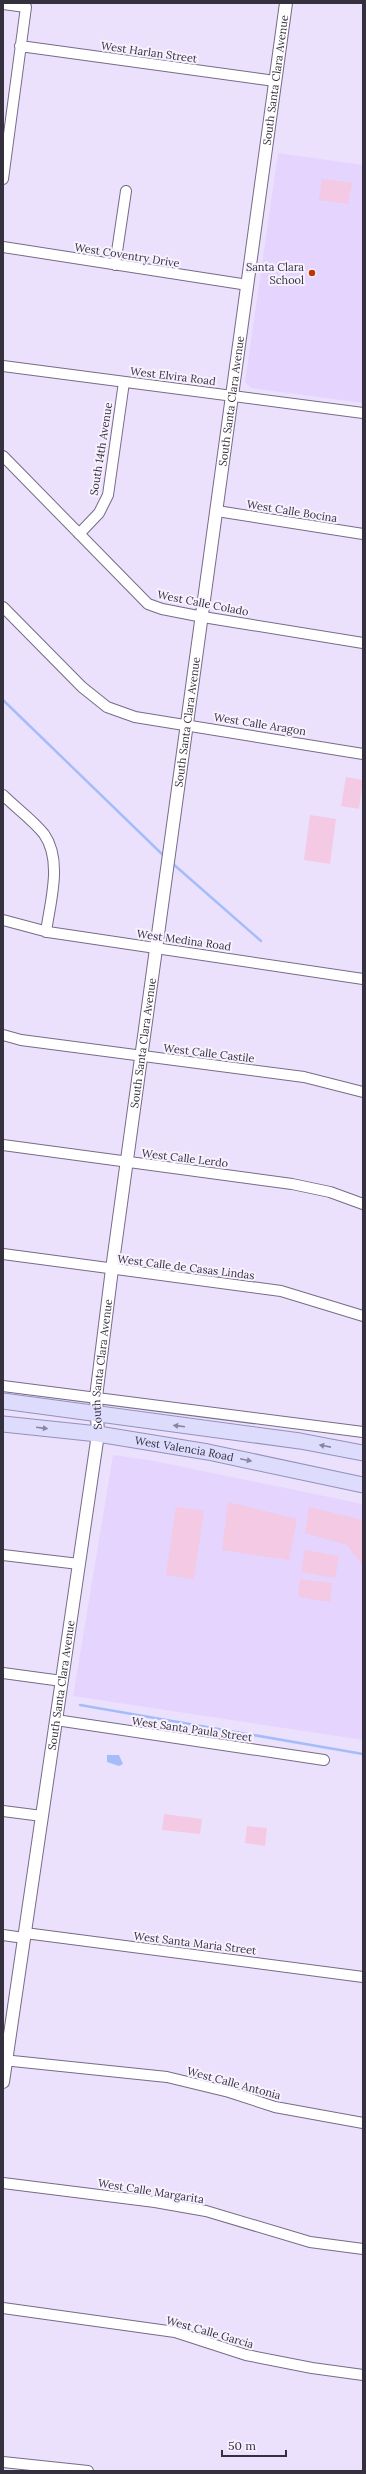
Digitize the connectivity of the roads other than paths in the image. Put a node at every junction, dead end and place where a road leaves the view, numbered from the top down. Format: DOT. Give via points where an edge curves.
graph roads {
  1 [pos="286,3"];
  2 [pos="3,4"];
  3 [pos="20,46"];
  4 [pos="275,81"];
  5 [pos="8,108"];
  6 [pos="3,179"];
  7 [pos="126,191"];
  8 [pos="3,247"];
  9 [pos="116,265"];
  10 [pos="248,285"];
  11 [pos="3,366"];
  12 [pos="124,382"];
  13 [pos="233,396"];
  14 [pos="363,413"];
  15 [pos="3,456"];
  16 [pos="217,511"];
  17 [pos="79,534"];
  18 [pos="363,534"];
  19 [pos="3,606"];
  20 [pos="203,617"];
  21 [pos="363,643"];
  22 [pos="188,726"];
  23 [pos="363,754"];
  24 [pos="3,795"];
  25 [pos="3,920"];
  26 [pos="46,932"];
  27 [pos="158,948"];
  28 [pos="363,979"];
  29 [pos="3,1035"];
  30 [pos="143,1057"];
  31 [pos="363,1092"];
  32 [pos="3,1144"];
  33 [pos="128,1163"];
  34 [pos="363,1204"];
  35 [pos="3,1254"];
  36 [pos="112,1269"];
  37 [pos="363,1316"];
  38 [pos="3,1386"];
  39 [pos="96,1397"];
  40 [pos="3,1401"];
  41 [pos="97,1415"];
  42 [pos="3,1424"];
  43 [pos="363,1432"];
  44 [pos="98,1434"];
  45 [pos="363,1453"];
  46 [pos="363,1485"];
  47 [pos="3,1555"];
  48 [pos="79,1564"];
  49 [pos="3,1673"];
  50 [pos="62,1681"];
  51 [pos="56,1720"];
  52 [pos="324,1760"];
  53 [pos="3,1811"];
  54 [pos="42,1816"];
  55 [pos="3,1935"];
  56 [pos="24,1935"];
  57 [pos="363,1977"];
  58 [pos="5,2060"];
  59 [pos="3,2082"];
  60 [pos="363,2123"];
  61 [pos="3,2183"];
  62 [pos="363,2249"];
  63 [pos="3,2308"];
  64 [pos="363,2374"];
  65 [pos="3,2462"];
  66 [pos="88,2471"];
  1 -- 4 [label="street, South Santa Clara Avenue"];
  2 -- 3 [label="street" via="26,7"];
  3 -- 4 [label="street, West Harlan Street"];
  3 -- 5 [label="street"];
  4 -- 10 [label="street, South Santa Clara Avenue"];
  5 -- 6 [label="street"];
  7 -- 9 [label="street"];
  8 -- 9 [label="street, West Coventry Drive"];
  9 -- 10 [label="street, West Coventry Drive"];
  10 -- 13 [label="street, South Santa Clara Avenue"];
  11 -- 12 [label="street, West Elvira Road"];
  12 -- 13 [label="street, West Elvira Road"];
  12 -- 17 [label="street, South 14th Avenue" via="108,495 99,513"];
  13 -- 14 [label="street, West Elvira Road"];
  13 -- 16 [label="street, South Santa Clara Avenue"];
  15 -- 17 [label="street, West Calle Colado"];
  16 -- 18 [label="street, West Calle Bocina"];
  16 -- 20 [label="street, South Santa Clara Avenue"];
  17 -- 20 [label="street, West Calle Colado" via="148,604"];
  19 -- 22 [label="street, West Calle Aragon" via="82,687 107,707 132,716"];
  20 -- 21 [label="street, West Calle Colado"];
  20 -- 22 [label="street, South Santa Clara Avenue"];
  22 -- 23 [label="street, West Calle Aragon"];
  22 -- 27 [label="street, South Santa Clara Avenue"];
  24 -- 26 [label="street" via="44,834 52,850 54,874"];
  25 -- 26 [label="street, West Medina Road"];
  26 -- 27 [label="street, West Medina Road"];
  27 -- 28 [label="street, West Medina Road"];
  27 -- 30 [label="street, South Santa Clara Avenue"];
  29 -- 30 [label="street, West Calle Castile" via="20,1040"];
  30 -- 31 [label="street, West Calle Castile" via="304,1077"];
  30 -- 33 [label="street, South Santa Clara Avenue"];
  32 -- 33 [label="street, West Calle Lerdo"];
  33 -- 34 [label="street, West Calle Lerdo" via="292,1184 330,1192"];
  33 -- 36 [label="street, South Santa Clara Avenue"];
  35 -- 36 [label="street, West Calle de Casas Lindas"];
  36 -- 37 [label="street, West Calle de Casas Lindas" via="281,1291"];
  36 -- 39 [label="street, South Santa Clara Avenue"];
  38 -- 39 [label="street"];
  39 -- 41 [label="street, South Santa Clara Avenue"];
  39 -- 43 [label="street"];
  40 -- 41 [label="main road, West Valencia Road"];
  41 -- 44 [label="street, South Santa Clara Avenue"];
  45 -- 41 [label="main road, West Valencia Road, one-way" via="300,1441"];
  42 -- 44 [label="main road, West Valencia Road, one-way"];
  44 -- 46 [label="main road, West Valencia Road, one-way" via="208,1452"];
  44 -- 48 [label="street, South Santa Clara Avenue"];
  47 -- 48 [label="street"];
  48 -- 50 [label="street, South Santa Clara Avenue"];
  49 -- 50 [label="street"];
  50 -- 51 [label="street, South Santa Clara Avenue"];
  51 -- 52 [label="street, West Santa Paula Street"];
  51 -- 54 [label="street, South Santa Clara Avenue"];
  53 -- 54 [label="street"];
  54 -- 56 [label="street, South Santa Clara Avenue"];
  55 -- 56 [label="street, West Santa Maria Street"];
  56 -- 57 [label="street, West Santa Maria Street"];
  56 -- 58 [label="street, South Santa Clara Avenue"];
  58 -- 59 [label="street, South Santa Clara Avenue"];
  58 -- 60 [label="street, West Calle Antonia" via="167,2077 275,2107"];
  61 -- 62 [label="street, West Calle Margarita" via="206,2211 310,2242"];
  63 -- 64 [label="street, West Calle Garcia" via="175,2332 246,2355 312,2368"];
  65 -- 66 [label="street"];
}
